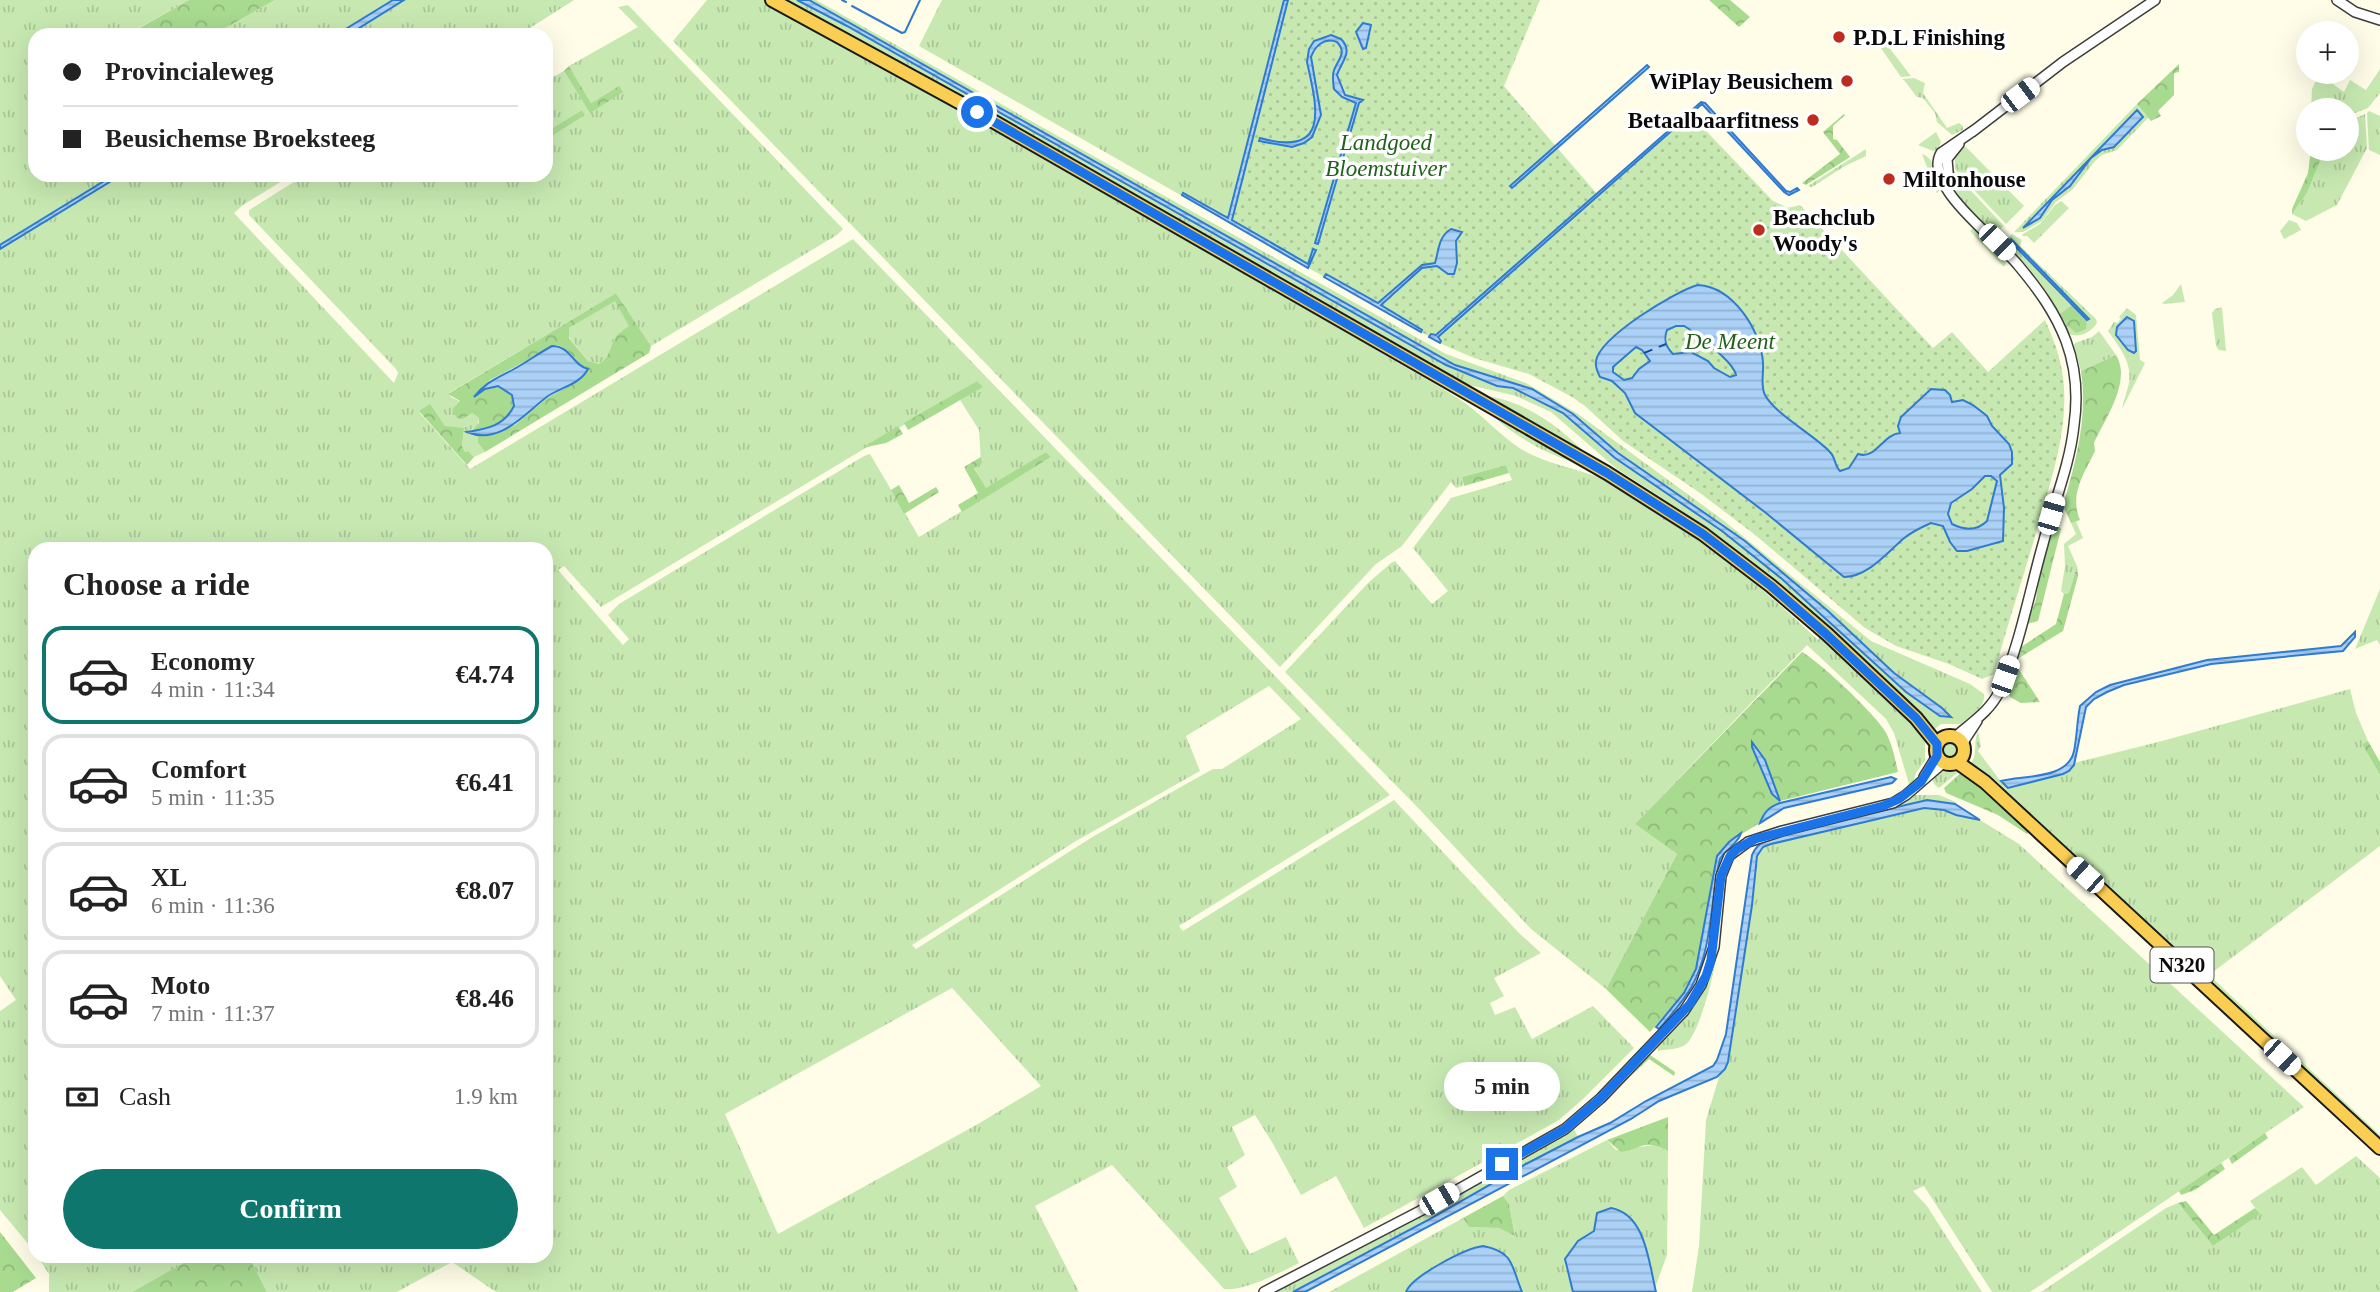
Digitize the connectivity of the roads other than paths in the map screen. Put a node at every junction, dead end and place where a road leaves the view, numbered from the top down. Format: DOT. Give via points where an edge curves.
graph roads {
  1 [pos="772,0"];
  2 [pos="2155,0"];
  3 [pos="2337,0"];
  4 [pos="2380,20"];
  5 [pos="1950,750"];
  6 [pos="2380,1148"];
  7 [pos="1264,1292"];
  1 -- 5 [label="highway, N320" via="977,112 1650,499 1771,586"];
  2 -- 5 [label="street" via="1976,129 1945,164 1950,188 2016,262 2056,318 2073,366 2076,401 2072,440 1998,694"];
  3 -- 4 [label="street"];
  5 -- 6 [label="highway, N320"];
  5 -- 7 [label="street" via="1921,782 1893,803 1755,839 1737,849 1724,865 1711,960 1696,995 1601,1098 1565,1129"];
}
